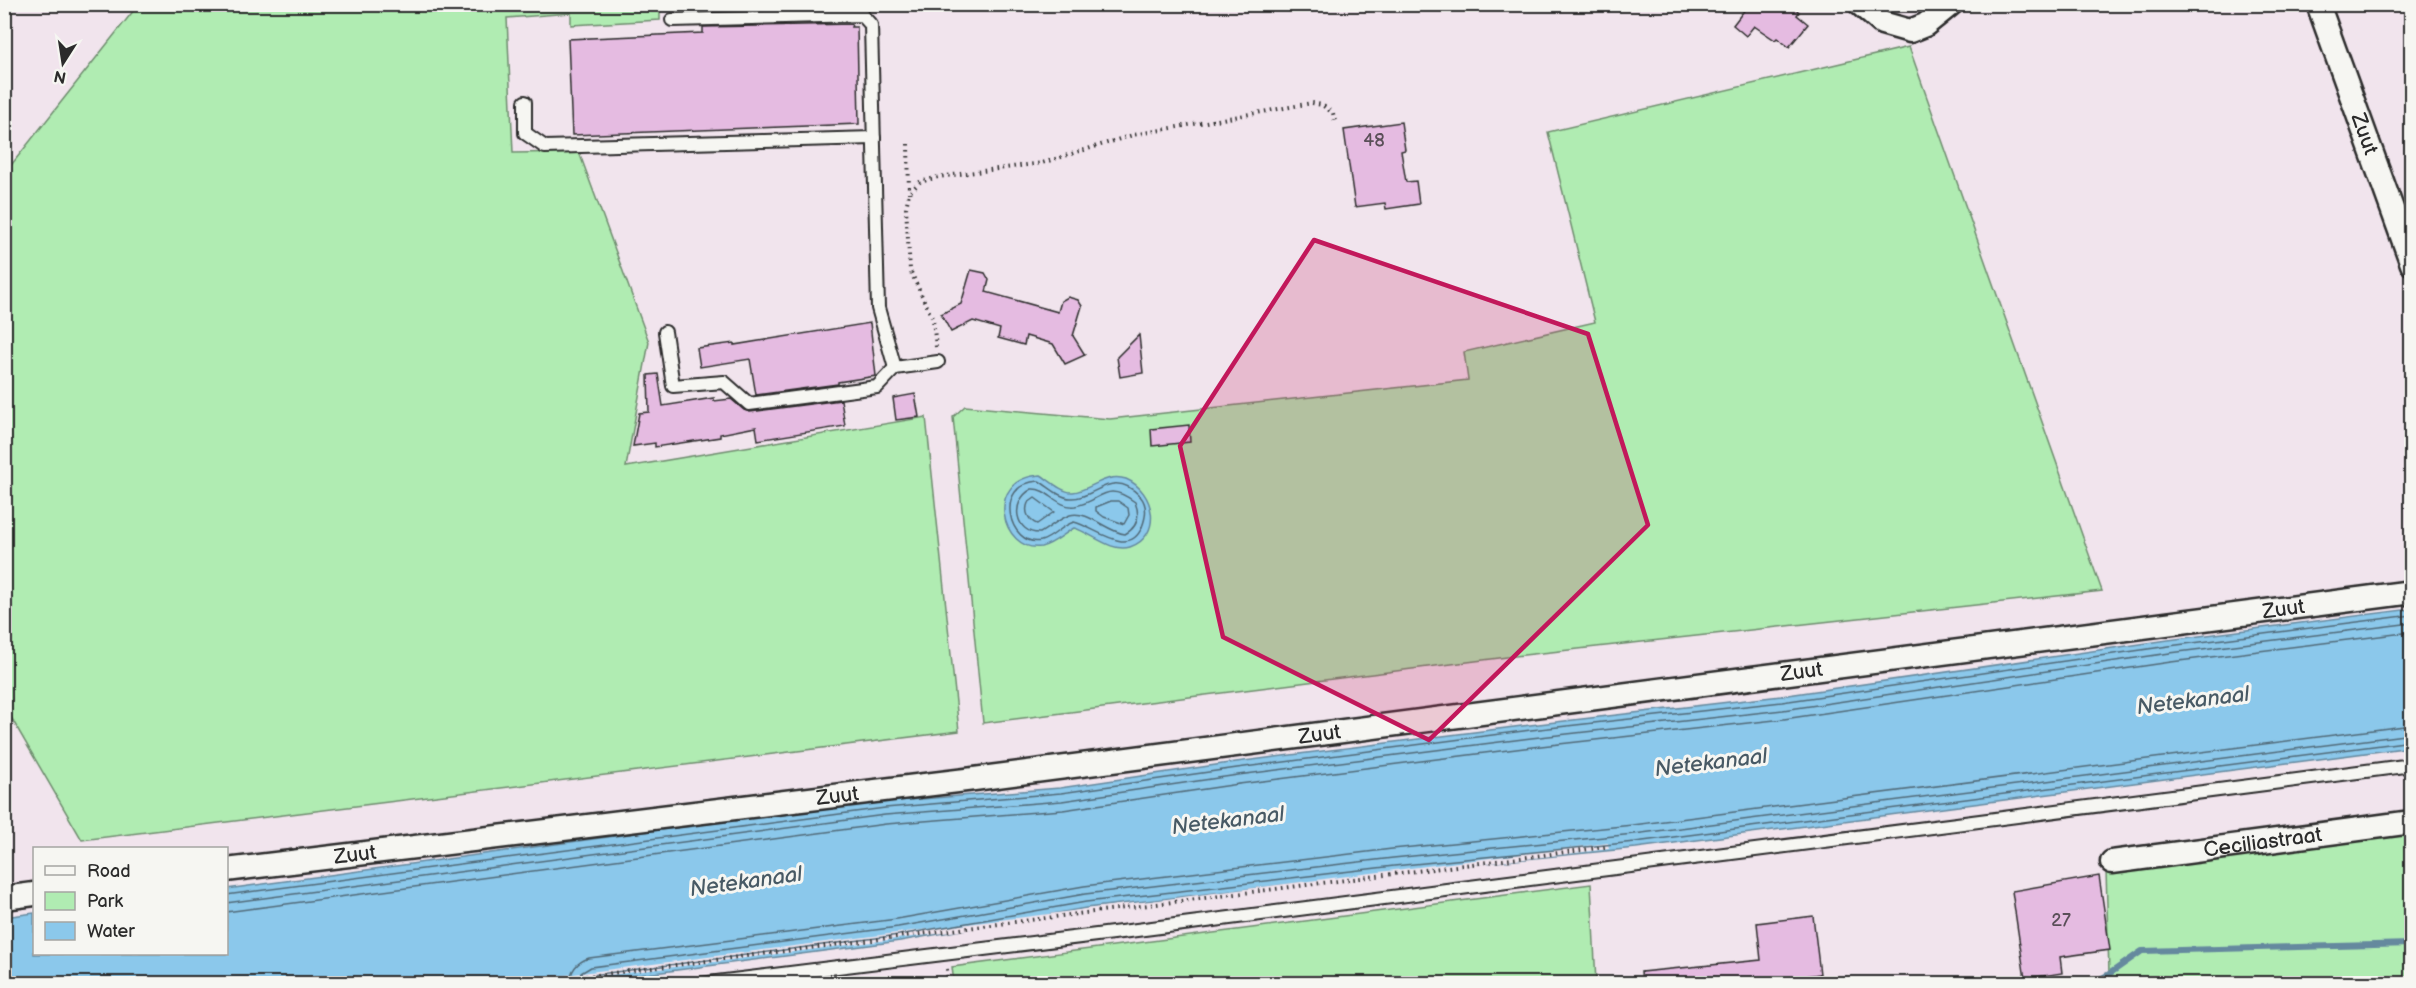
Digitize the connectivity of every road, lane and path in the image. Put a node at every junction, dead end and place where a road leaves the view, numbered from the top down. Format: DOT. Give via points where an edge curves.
graph roads {
  1 [pos="1860,4"];
  2 [pos="1951,4"];
  3 [pos="2318,4"];
  4 [pos="672,20"];
  5 [pos="525,102"];
  6 [pos="1336,125"];
  7 [pos="874,138"];
  8 [pos="908,144"];
  9 [pos="909,193"];
  10 [pos="2412,264"];
  11 [pos="665,332"];
  12 [pos="938,362"];
  13 [pos="895,368"];
  14 [pos="2412,592"];
  15 [pos="2412,765"];
  16 [pos="2412,822"];
  17 [pos="1606,847"];
  18 [pos="2112,862"];
  19 [pos="228,870"];
  20 [pos="33,894"];
  21 [pos="4,898"];
  22 [pos="526,984"];
  23 [pos="700,984"];
  1 -- 2 [label="street" via="1882,23 1910,31 1925,25"];
  3 -- 10 [label="street, Zuut"];
  4 -- 7 [label="lane" via="862,15 871,25"];
  5 -- 7 [label="lane" via="525,133 545,147"];
  6 -- 9 [label="path" via="1333,113 1312,103 1133,135 1042,163 938,177 920,182"];
  7 -- 13 [label="lane" via="878,308"];
  8 -- 9 [label="path"];
  9 -- 12 [label="path" via="906,208 910,270 933,320"];
  11 -- 13 [label="lane" via="674,386 724,382 750,404 877,387"];
  12 -- 13 [label="lane"];
  14 -- 19 [label="street, Zuut" via="974,778"];
  15 -- 23 [label="lane"];
  16 -- 18 [label="street, Ceciliastraat"];
  17 -- 22 [label="path"];
  20 -- 21 [label="street"];
}
